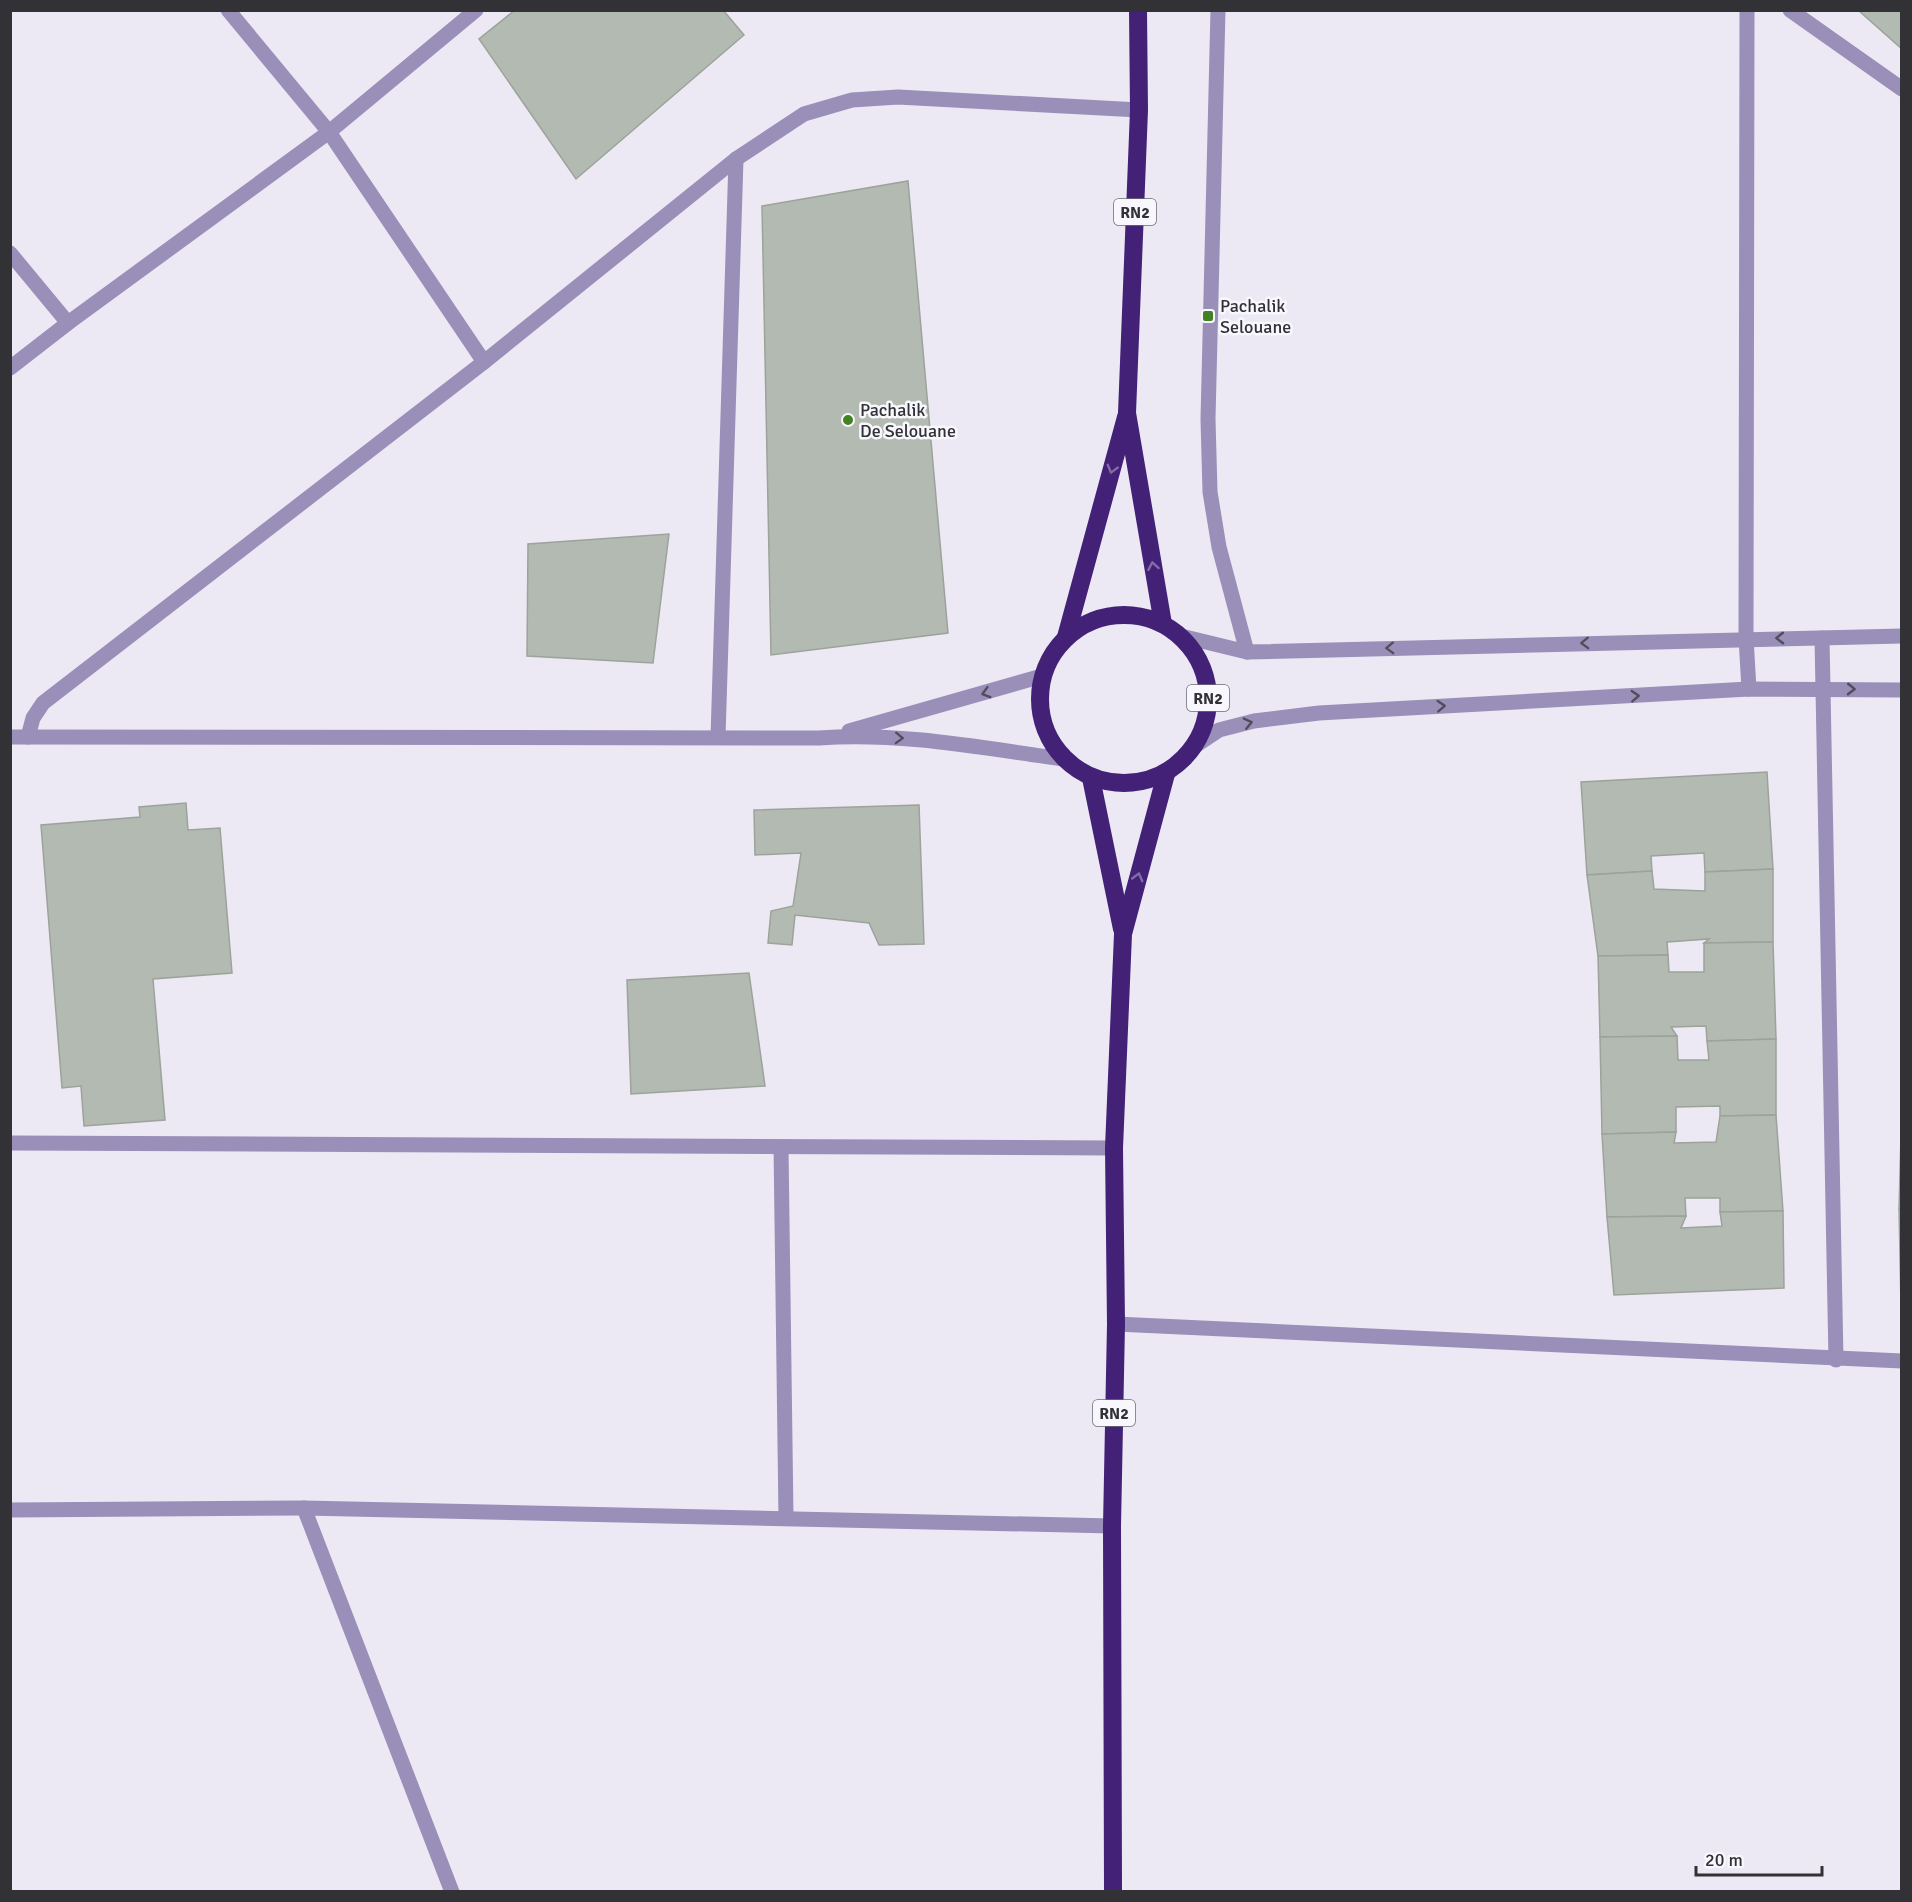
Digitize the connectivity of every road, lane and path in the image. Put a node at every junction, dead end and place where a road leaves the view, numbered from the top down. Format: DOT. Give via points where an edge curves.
graph roads {
  1 [pos="228,10"];
  2 [pos="476,10"];
  3 [pos="1138,10"];
  4 [pos="1218,10"];
  5 [pos="1747,10"];
  6 [pos="1790,10"];
  7 [pos="1902,89"];
  8 [pos="1139,110"];
  9 [pos="329,132"];
  10 [pos="736,159"];
  11 [pos="10,253"];
  12 [pos="69,323"];
  13 [pos="484,362"];
  14 [pos="10,368"];
  15 [pos="1127,413"];
  16 [pos="1163,624"];
  17 [pos="1181,636"];
  18 [pos="1902,636"];
  19 [pos="1066,637"];
  20 [pos="1746,638"];
  21 [pos="1822,638"];
  22 [pos="1247,652"];
  23 [pos="1042,676"];
  24 [pos="1749,689"];
  25 [pos="1822,689"];
  26 [pos="1902,690"];
  27 [pos="10,737"];
  28 [pos="28,737"];
  29 [pos="718,737"];
  30 [pos="819,738"];
  31 [pos="1195,746"];
  32 [pos="1063,759"];
  33 [pos="1166,774"];
  34 [pos="1091,778"];
  35 [pos="1123,934"];
  36 [pos="10,1143"];
  37 [pos="781,1147"];
  38 [pos="1114,1148"];
  39 [pos="1116,1324"];
  40 [pos="1836,1360"];
  41 [pos="1902,1360"];
  42 [pos="304,1508"];
  43 [pos="10,1510"];
  44 [pos="786,1517"];
  45 [pos="1112,1526"];
  46 [pos="452,1892"];
  47 [pos="1113,1892"];
  1 -- 9 [label="street"];
  2 -- 9 [label="street"];
  3 -- 8 [label="highway, RN2"];
  4 -- 22 [label="street" via="1208,419 1210,492 1218,547"];
  5 -- 20 [label="street"];
  6 -- 7 [label="street"];
  8 -- 10 [label="street" via="898,97 852,100 804,114"];
  8 -- 15 [label="highway, RN2"];
  9 -- 12 [label="street"];
  9 -- 13 [label="street"];
  10 -- 13 [label="street"];
  10 -- 29 [label="street"];
  11 -- 12 [label="street"];
  12 -- 14 [label="street"];
  13 -- 28 [label="street" via="43,703 33,718"];
  16 -- 15 [label="highway, RN2, one-way"];
  15 -- 19 [label="highway, RN2, one-way"];
  16 -- 17 [label="highway, RN2"];
  16 -- 19 [label="highway, RN2" via="1138,615 1112,615 1087,622"];
  17 -- 22 [label="street"];
  17 -- 31 [label="highway, RN2" via="1199,659 1208,688 1207,718"];
  18 -- 21 [label="street"];
  19 -- 23 [label="highway, RN2" via="1051,655"];
  21 -- 20 [label="street, one-way"];
  20 -- 22 [label="street, one-way"];
  20 -- 24 [label="street"];
  21 -- 25 [label="street"];
  23 -- 30 [label="street, one-way"];
  23 -- 32 [label="highway, RN2" via="1039,706 1046,734"];
  24 -- 25 [label="street"];
  31 -- 24 [label="street, one-way" via="1220,730 1242,724 1319,713"];
  25 -- 26 [label="street, one-way"];
  25 -- 40 [label="street"];
  27 -- 28 [label="street"];
  28 -- 29 [label="street"];
  29 -- 30 [label="street"];
  30 -- 32 [label="street, one-way" via="909,738"];
  31 -- 33 [label="highway, RN2"];
  32 -- 34 [label="highway, RN2"];
  33 -- 34 [label="highway, RN2" via="1142,783 1116,784"];
  35 -- 33 [label="highway, RN2, one-way"];
  34 -- 35 [label="highway, RN2"];
  35 -- 38 [label="highway, RN2"];
  36 -- 37 [label="street"];
  37 -- 38 [label="street"];
  37 -- 44 [label="street"];
  38 -- 39 [label="highway, RN2"];
  39 -- 40 [label="street"];
  39 -- 45 [label="highway, RN2"];
  40 -- 41 [label="street"];
  42 -- 43 [label="street"];
  42 -- 44 [label="street"];
  42 -- 46 [label="street"];
  44 -- 45 [label="street"];
  45 -- 47 [label="highway, RN2"];
}
